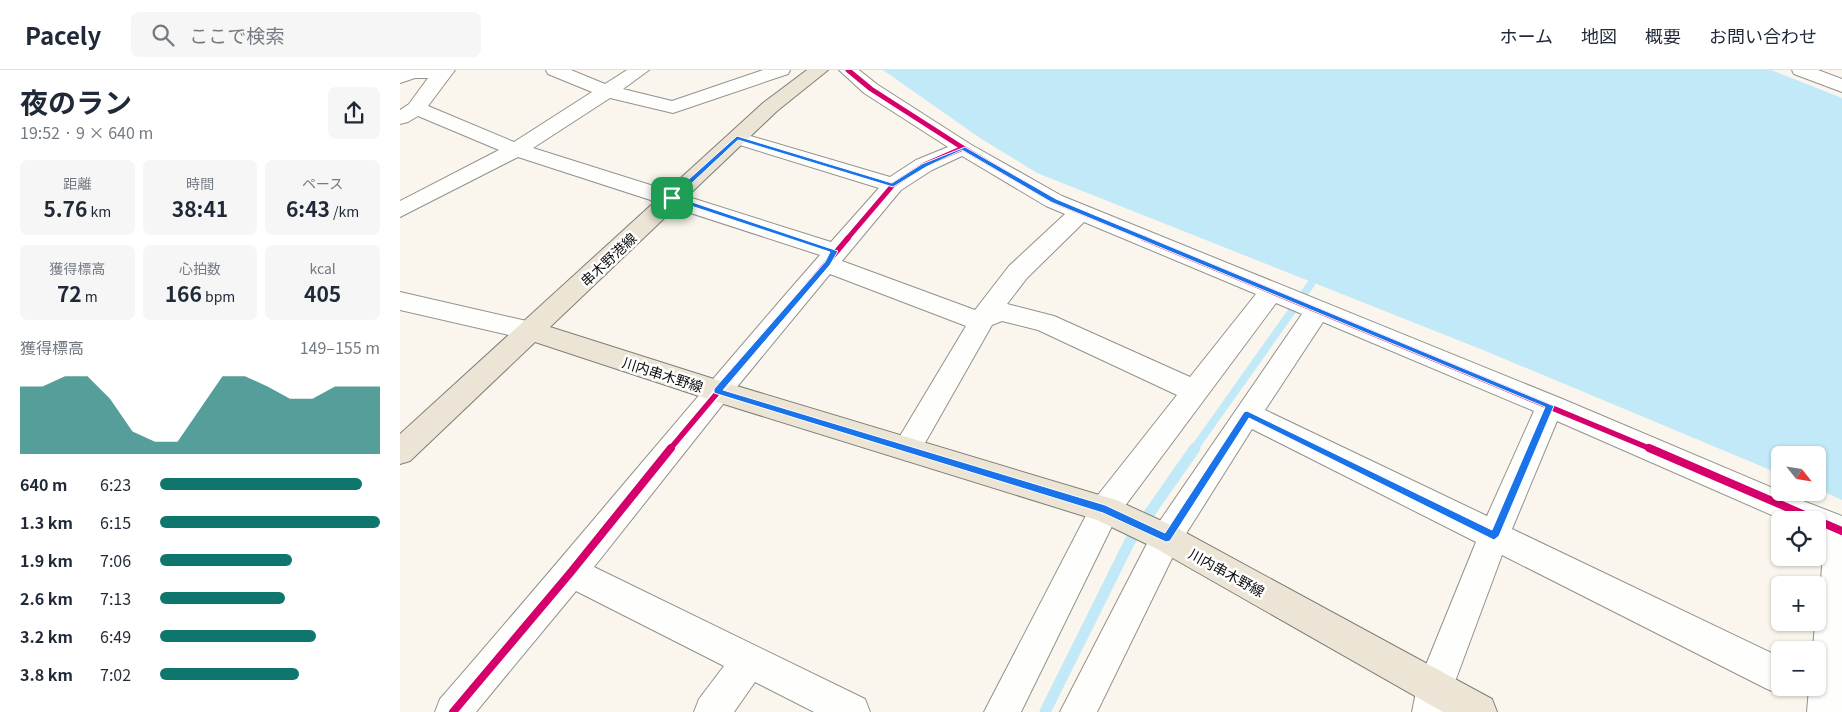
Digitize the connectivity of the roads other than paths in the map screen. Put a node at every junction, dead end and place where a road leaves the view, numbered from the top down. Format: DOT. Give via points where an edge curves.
graph roads {
  1 [pos="555,70"];
  2 [pos="640,70"];
  3 [pos="781,70"];
  4 [pos="819,70"];
  5 [pos="848,70"];
  6 [pos="1801,70"];
  7 [pos="444,71"];
  8 [pos="1833,76"];
  9 [pos="400,77"];
  10 [pos="1842,86"];
  11 [pos="606,91"];
  12 [pos="408,114"];
  13 [pos="737,138"];
  14 [pos="963,148"];
  15 [pos="516,150"];
  16 [pos="893,185"];
  17 [pos="672,198"];
  18 [pos="400,210"];
  19 [pos="1081,212"];
  20 [pos="831,257"];
  21 [pos="1272,291"];
  22 [pos="400,301"];
  23 [pos="1318,310"];
  24 [pos="983,318"];
  25 [pos="531,331"];
  26 [pos="717,391"];
  27 [pos="1194,391"];
  28 [pos="1550,406"];
  29 [pos="1247,414"];
  30 [pos="907,449"];
  31 [pos="400,452"];
  32 [pos="1105,509"];
  33 [pos="1841,530"];
  34 [pos="1494,536"];
  35 [pos="1166,538"];
  36 [pos="571,572"];
  37 [pos="748,661"];
  38 [pos="1771,672"];
  39 [pos="1433,700"];
  40 [pos="1824,701"];
  41 [pos="453,712"];
  42 [pos="712,712"];
  43 [pos="852,712"];
  44 [pos="1002,712"];
  45 [pos="1078,712"];
  46 [pos="1479,712"];
  1 -- 11 [label="street"];
  2 -- 11 [label="street"];
  3 -- 11 [label="street" via="673,107"];
  4 -- 13 [label="main road, 串木野港線"];
  5 -- 14 [label="street"];
  6 -- 8 [label="street"];
  7 -- 9 [label="street" via="412,72"];
  7 -- 12 [label="street"];
  8 -- 10 [label="street"];
  11 -- 15 [label="street"];
  12 -- 15 [label="street"];
  13 -- 16 [label="street"];
  13 -- 17 [label="main road, 串木野港線"];
  14 -- 16 [label="street" via="924,165"];
  14 -- 19 [label="street" via="1054,201"];
  15 -- 17 [label="street"];
  15 -- 18 [label="street"];
  16 -- 20 [label="street"];
  17 -- 20 [label="street"];
  17 -- 25 [label="main road, 串木野港線"];
  19 -- 21 [label="street"];
  19 -- 24 [label="street" via="1018,272"];
  20 -- 24 [label="street" via="977,320"];
  20 -- 26 [label="street"];
  21 -- 23 [label="street"];
  21 -- 27 [label="street"];
  22 -- 25 [label="street"];
  23 -- 28 [label="street"];
  23 -- 29 [label="street"];
  24 -- 27 [label="street" via="1002,312 1045,323"];
  24 -- 30 [label="street"];
  25 -- 26 [label="main road, 川内串木野線"];
  25 -- 31 [label="main road, 串木野港線"];
  26 -- 30 [label="main road, 川内串木野線"];
  26 -- 36 [label="street"];
  27 -- 32 [label="street"];
  28 -- 33 [label="street"];
  28 -- 34 [label="street"];
  29 -- 34 [label="street"];
  29 -- 35 [label="street"];
  30 -- 32 [label="main road, 川内串木野線"];
  32 -- 35 [label="main road, 川内串木野線"];
  32 -- 44 [label="street"];
  33 -- 40 [label="street"];
  34 -- 38 [label="street"];
  34 -- 39 [label="street"];
  35 -- 39 [label="main road, 川内串木野線"];
  35 -- 45 [label="street"];
  36 -- 37 [label="street"];
  36 -- 41 [label="street"];
  37 -- 42 [label="street"];
  37 -- 43 [label="street"];
  39 -- 46 [label="main road, 川内串木野線"];
}
